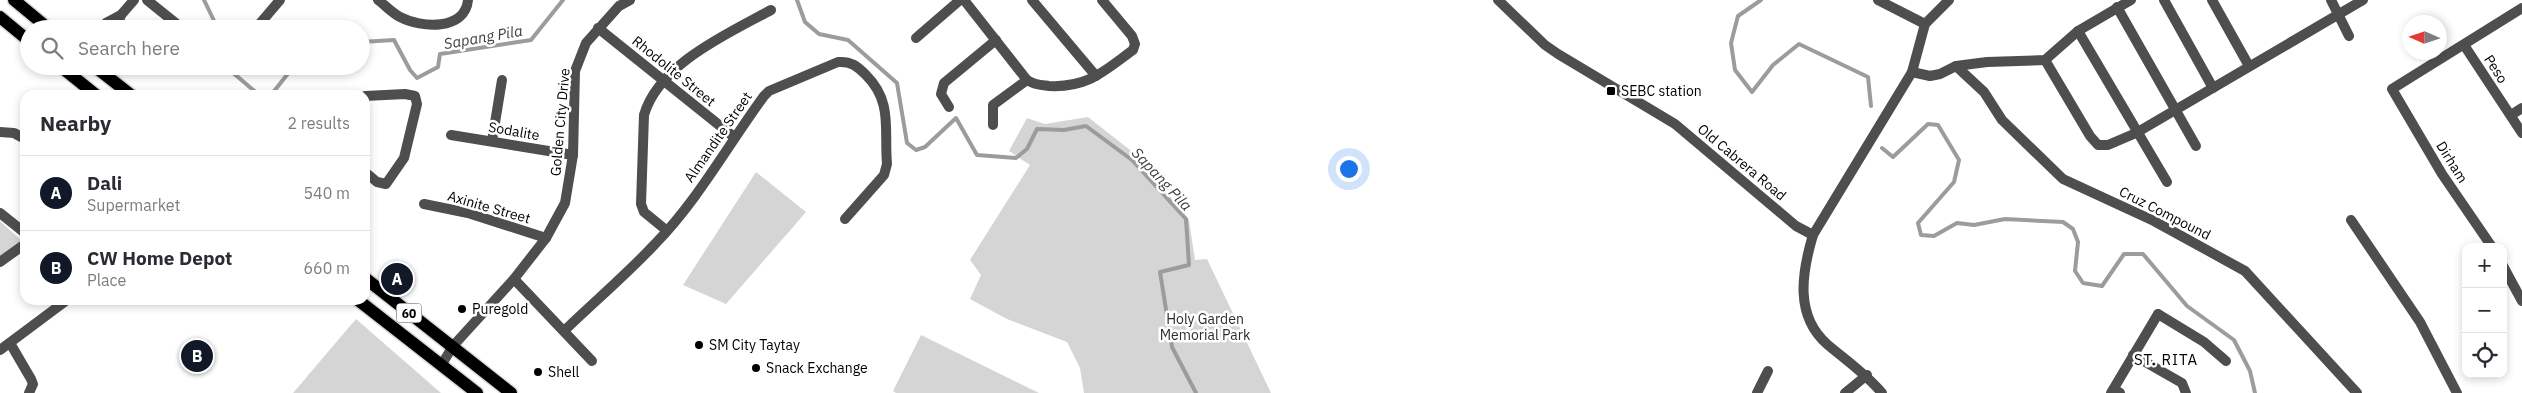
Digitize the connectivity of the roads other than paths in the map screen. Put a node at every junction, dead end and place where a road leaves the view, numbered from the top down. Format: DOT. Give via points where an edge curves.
graph roads {
  1 [pos="14,0"];
  2 [pos="134,0"];
  3 [pos="146,0"];
  4 [pos="280,0"];
  5 [pos="378,0"];
  6 [pos="468,0"];
  7 [pos="630,0"];
  8 [pos="960,0"];
  9 [pos="964,0"];
  10 [pos="1032,0"];
  11 [pos="1102,0"];
  12 [pos="1498,0"];
  13 [pos="1878,0"];
  14 [pos="1949,0"];
  15 [pos="2131,0"];
  16 [pos="2164,0"];
  17 [pos="2212,0"];
  18 [pos="2331,0"];
  19 [pos="2363,0"];
  20 [pos="2117,8"];
  21 [pos="2522,8"];
  22 [pos="771,10"];
  23 [pos="121,15"];
  24 [pos="2339,15"];
  25 [pos="0,17"];
  26 [pos="38,20"];
  27 [pos="112,20"];
  28 [pos="119,20"];
  29 [pos="172,20"];
  30 [pos="262,20"];
  31 [pos="1925,24"];
  32 [pos="598,28"];
  33 [pos="2078,32"];
  34 [pos="20,34"];
  35 [pos="2349,36"];
  36 [pos="916,38"];
  37 [pos="996,40"];
  38 [pos="2464,45"];
  39 [pos="2045,60"];
  40 [pos="1956,66"];
  41 [pos="2249,66"];
  42 [pos="1912,72"];
  43 [pos="71,75"];
  44 [pos="105,75"];
  45 [pos="1096,76"];
  46 [pos="502,80"];
  47 [pos="664,80"];
  48 [pos="1027,80"];
  49 [pos="2213,88"];
  50 [pos="90,90"];
  51 [pos="125,90"];
  52 [pos="370,96"];
  53 [pos="949,107"];
  54 [pos="2522,108"];
  55 [pos="2175,110"];
  56 [pos="2510,116"];
  57 [pos="993,124"];
  58 [pos="0,132"];
  59 [pos="2136,133"];
  60 [pos="2522,133"];
  61 [pos="451,135"];
  62 [pos="20,137"];
  63 [pos="734,137"];
  64 [pos="492,141"];
  65 [pos="2196,146"];
  66 [pos="573,155"];
  67 [pos="370,176"];
  68 [pos="2166,182"];
  69 [pos="424,204"];
  70 [pos="0,213"];
  71 [pos="844,219"];
  72 [pos="2351,220"];
  73 [pos="20,229"];
  74 [pos="666,230"];
  75 [pos="1813,235"];
  76 [pos="546,238"];
  77 [pos="2489,243"];
  78 [pos="20,248"];
  79 [pos="0,262"];
  80 [pos="2507,273"];
  81 [pos="514,279"];
  82 [pos="370,282"];
  83 [pos="2522,301"];
  84 [pos="60,305"];
  85 [pos="365,305"];
  86 [pos="564,331"];
  87 [pos="10,343"];
  88 [pos="453,346"];
  89 [pos="0,350"];
  90 [pos="2134,354"];
  91 [pos="592,361"];
  92 [pos="2226,361"];
  93 [pos="442,364"];
  94 [pos="1768,371"];
  95 [pos="1867,375"];
  96 [pos="2115,392"];
  97 [pos="29,393"];
  98 [pos="477,393"];
  99 [pos="511,393"];
  100 [pos="1757,393"];
  101 [pos="1844,393"];
  102 [pos="1882,393"];
  103 [pos="2186,393"];
  104 [pos="2357,393"];
  105 [pos="2457,393"];
  1 -- 26 [label="main road"];
  2 -- 23 [label="street"];
  3 -- 29 [label="street"];
  4 -- 30 [label="street"];
  5 -- 6 [label="street" via="400,17 421,24 454,22 462,16"];
  7 -- 32 [label="street, Golden City Drive" via="619,6"];
  8 -- 36 [label="street"];
  9 -- 37 [label="street"];
  10 -- 45 [label="street"];
  11 -- 45 [label="street" via="1135,44 1133,50"];
  12 -- 75 [label="street, Old Cabrera Road" via="1545,45 1675,124 1796,226"];
  13 -- 31 [label="street"];
  14 -- 31 [label="street"];
  15 -- 20 [label="street"];
  16 -- 49 [label="street"];
  17 -- 41 [label="street"];
  18 -- 24 [label="street"];
  19 -- 24 [label="street"];
  20 -- 33 [label="street"];
  20 -- 55 [label="street"];
  21 -- 38 [label="street"];
  22 -- 47 [label="street" via="693,53"];
  23 -- 27 [label="street"];
  23 -- 28 [label="street"];
  24 -- 35 [label="street"];
  24 -- 41 [label="street"];
  25 -- 34 [label="main road"];
  31 -- 42 [label="street"];
  32 -- 47 [label="street, Rhodolite Street"];
  32 -- 66 [label="street, Golden City Drive" via="586,43 575,71"];
  33 -- 39 [label="street"];
  33 -- 59 [label="street"];
  37 -- 48 [label="street"];
  37 -- 53 [label="street" via="944,83 941,94"];
  38 -- 56 [label="street, Peso"];
  38 -- 77 [label="street, Dirham" via="2392,89 2442,174"];
  39 -- 40 [label="street"];
  39 -- 59 [label="street" via="2098,145 2108,145"];
  40 -- 42 [label="street" via="1930,76"];
  40 -- 104 [label="street, Cruz Compound" via="1984,92 2002,120 2063,178 2154,221 2245,271"];
  41 -- 49 [label="street"];
  42 -- 75 [label="street"];
  43 -- 50 [label="main road"];
  44 -- 51 [label="main road"];
  45 -- 48 [label="street" via="1079,84 1059,86 1038,85"];
  46 -- 64 [label="street"];
  47 -- 63 [label="street, Rhodolite Street"];
  47 -- 74 [label="street" via="646,106 644,115 641,204 644,212"];
  48 -- 57 [label="street" via="994,105"];
  49 -- 55 [label="street"];
  52 -- 67 [label="street" via="405,94 415,96 417,104 400,166 386,184"];
  54 -- 56 [label="street"];
  55 -- 59 [label="street"];
  55 -- 65 [label="street"];
  56 -- 60 [label="street, Peso"];
  58 -- 62 [label="street"];
  59 -- 68 [label="street"];
  61 -- 64 [label="street, Sodalite"];
  63 -- 71 [label="street, Almandite Street" via="769,91 838,62 855,65 882,94 887,164 884,175"];
  63 -- 74 [label="street, Almandite Street" via="705,182"];
  64 -- 66 [label="street, Sodalite"];
  66 -- 76 [label="street, Golden City Drive" via="565,203"];
  69 -- 76 [label="street, Axinite Street" via="468,213"];
  70 -- 73 [label="street"];
  72 -- 105 [label="street" via="2420,322"];
  74 -- 86 [label="street, Almandite Street"];
  75 -- 95 [label="street" via="1804,264 1803,300 1813,328 1826,344"];
  76 -- 81 [label="street, Golden City Drive"];
  78 -- 79 [label="street"];
  80 -- 83 [label="street"];
  81 -- 86 [label="street"];
  81 -- 88 [label="street, Golden City Drive"];
  82 -- 88 [label="main road, 60"];
  84 -- 87 [label="street"];
  85 -- 93 [label="main road, 60"];
  86 -- 91 [label="street"];
  87 -- 89 [label="street"];
  87 -- 97 [label="street" via="33,384"];
  88 -- 93 [label="street, Golden City Drive"];
  88 -- 99 [label="main road, 60"];
  90 -- 92 [label="street" via="2158,314 2204,342"];
  90 -- 96 [label="street"];
  90 -- 103 [label="street" via="2182,383"];
  93 -- 98 [label="main road, 60"];
  94 -- 100 [label="street"];
  95 -- 101 [label="street"];
  95 -- 102 [label="street"];
}
